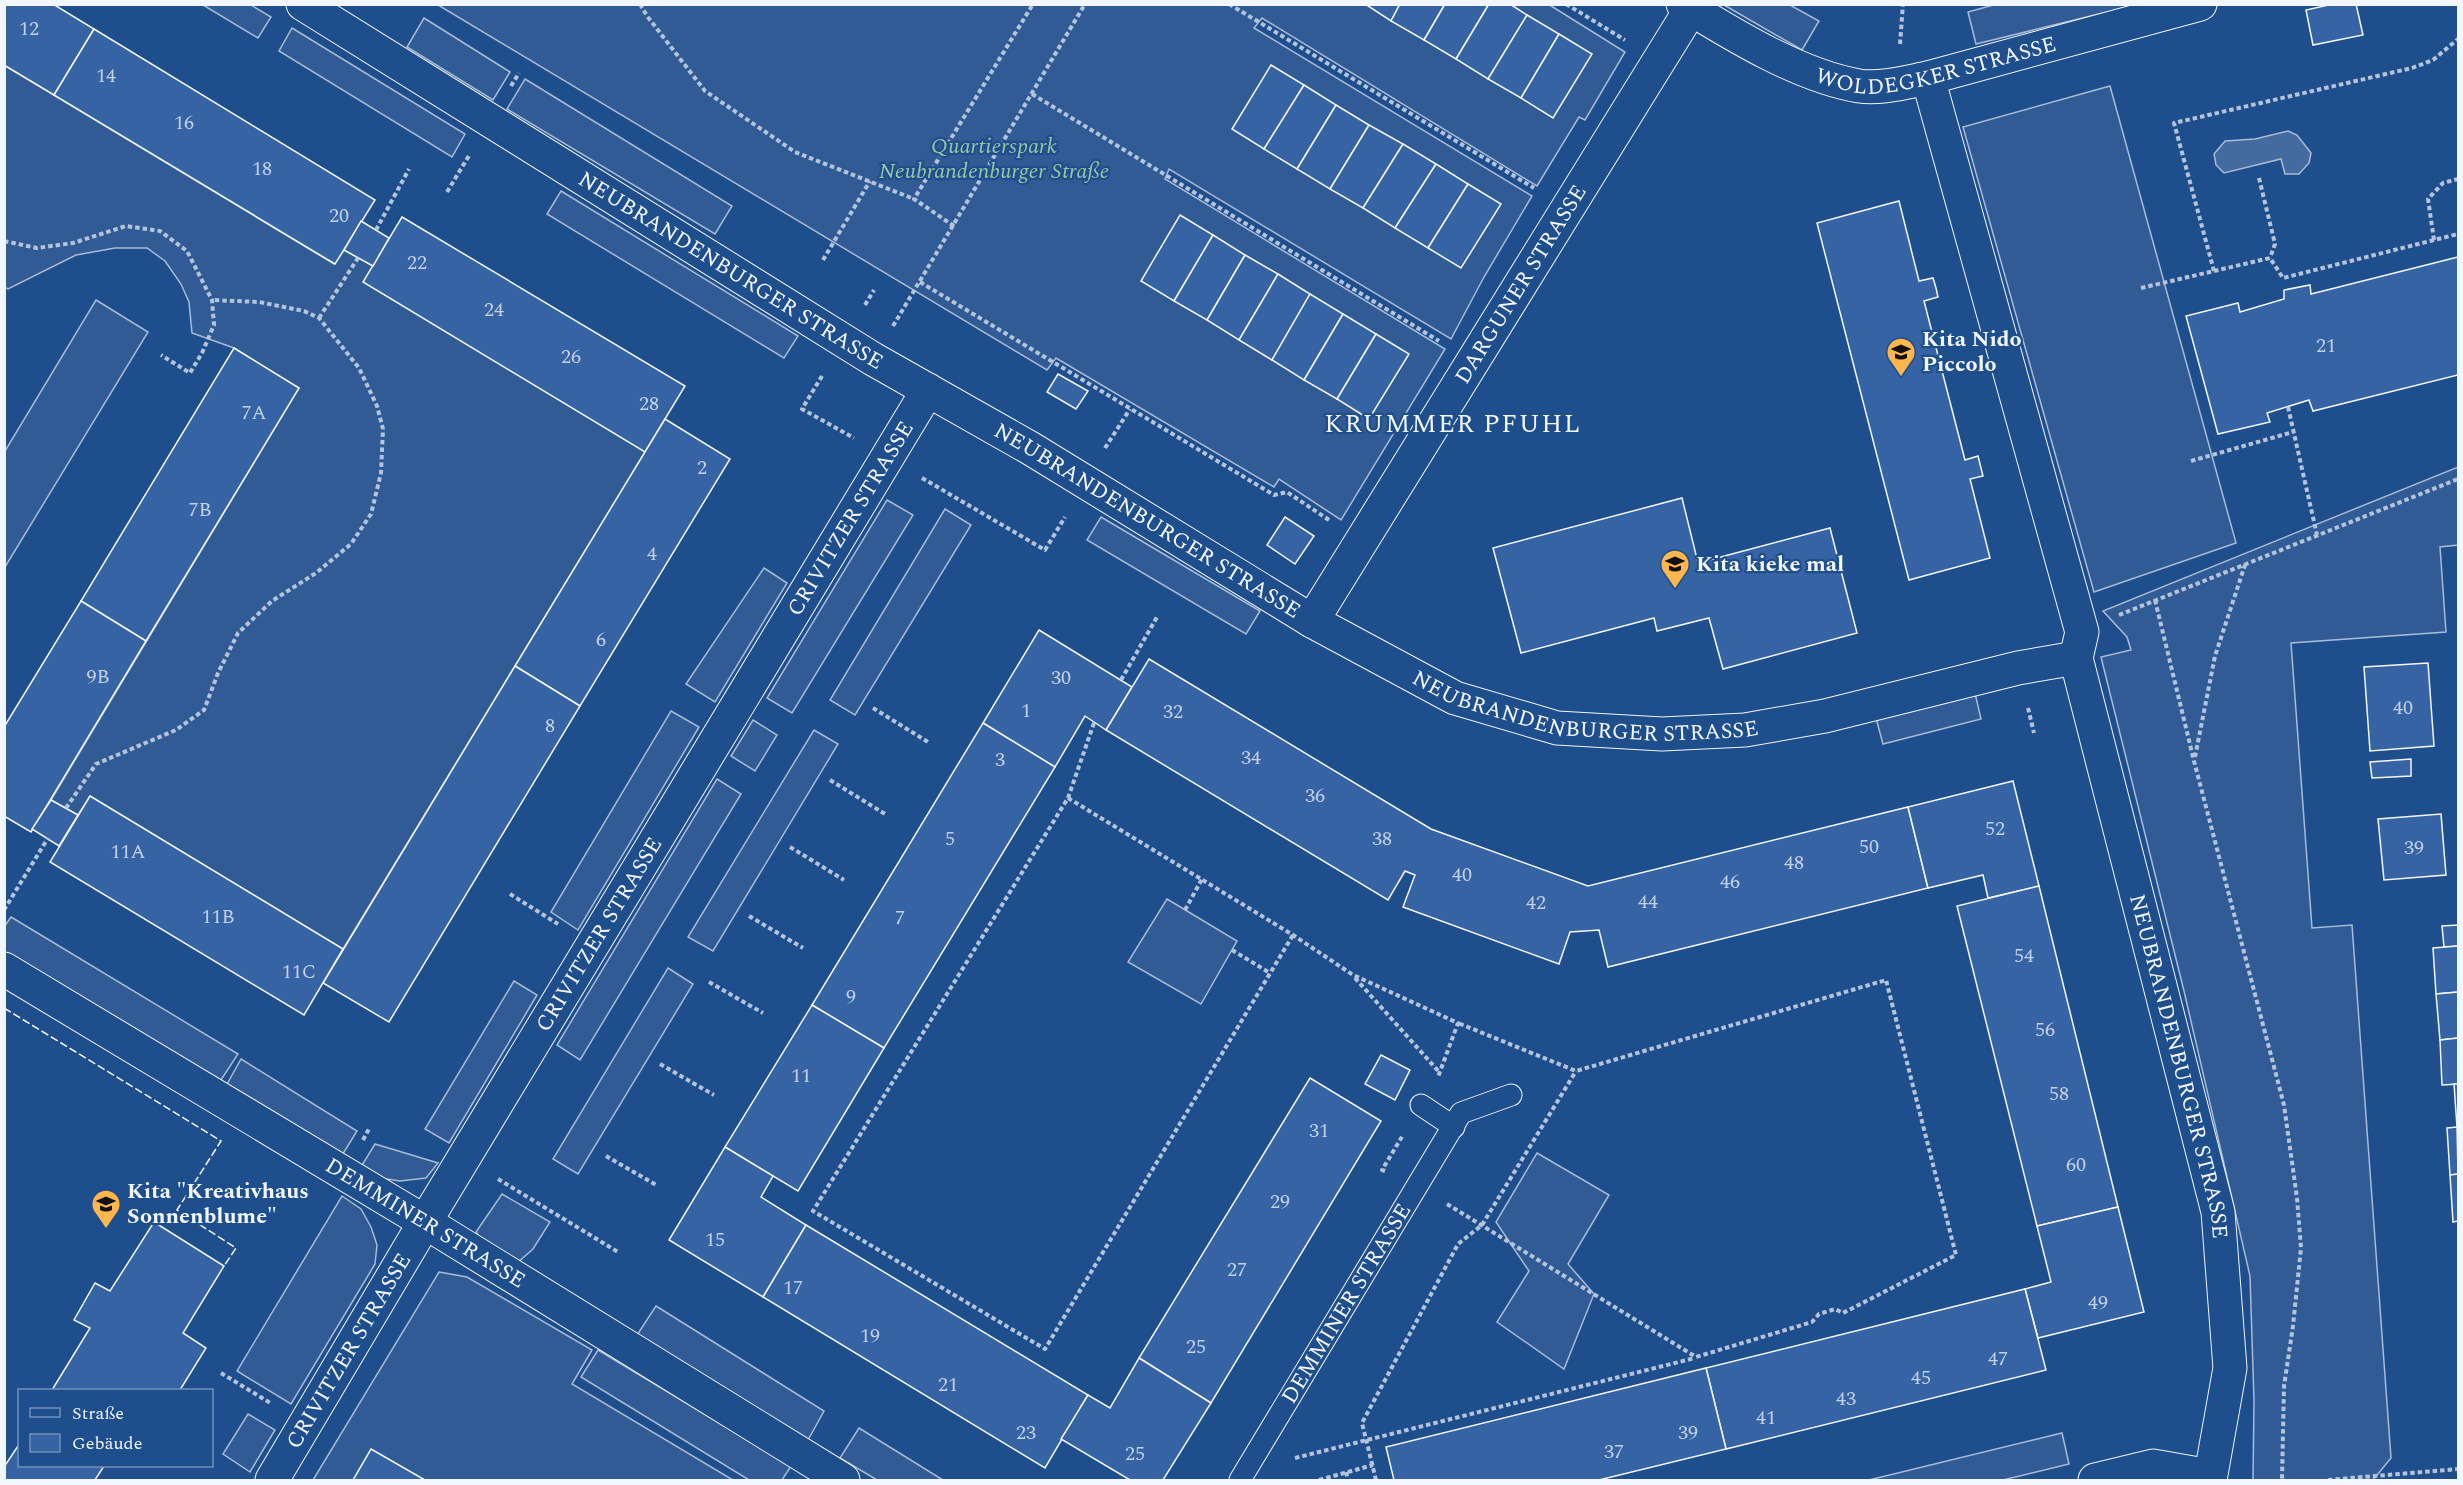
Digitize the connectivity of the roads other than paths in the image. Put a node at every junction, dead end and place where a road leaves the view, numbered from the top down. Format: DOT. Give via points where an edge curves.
graph roads {
  1 [pos="303,4"];
  2 [pos="2200,4"];
  3 [pos="1687,7"];
  4 [pos="1928,78"];
  5 [pos="928,390"];
  6 [pos="1312,621"];
  7 [pos="2076,658"];
  8 [pos="4,969"];
  9 [pos="1511,1095"];
  10 [pos="1421,1105"];
  11 [pos="1454,1127"];
  12 [pos="425,1222"];
  13 [pos="1243,1475"];
  14 [pos="2210,1478"];
  15 [pos="272,1480"];
  16 [pos="843,1480"];
  17 [pos="2095,1480"];
  1 -- 5 [label="street, NEUBRANDENBURGER STRASSE"];
  2 -- 4 [label="street, WOLDEGKER STRASSE"];
  3 -- 4 [label="street, WOLDEGKER STRASSE" via="1802,70 1861,86"];
  3 -- 6 [label="street, DARGUNER STRASSE" via="1659,61"];
  4 -- 7 [label="street, NEUBRANDENBURGER STRASSE" via="2082,632"];
  5 -- 6 [label="street, NEUBRANDENBURGER STRASSE"];
  5 -- 12 [label="street, CRIVITZER STRASSE"];
  6 -- 7 [label="street, NEUBRANDENBURGER STRASSE" via="1455,698 1557,728 1662,734 1745,730 1825,716 2018,668"];
  7 -- 14 [label="street, NEUBRANDENBURGER STRASSE" via="2218,1212 2230,1368"];
  8 -- 12 [label="street, DEMMINER STRASSE"];
  9 -- 11 [label="lane, DEMMINER STRASSE" via="1461,1113"];
  10 -- 11 [label="lane"];
  11 -- 13 [label="lane, DEMMINER STRASSE"];
  12 -- 15 [label="street, CRIVITZER STRASSE"];
  12 -- 16 [label="street, DEMMINER STRASSE"];
  14 -- 17 [label="street" via="2153,1466"];
}
